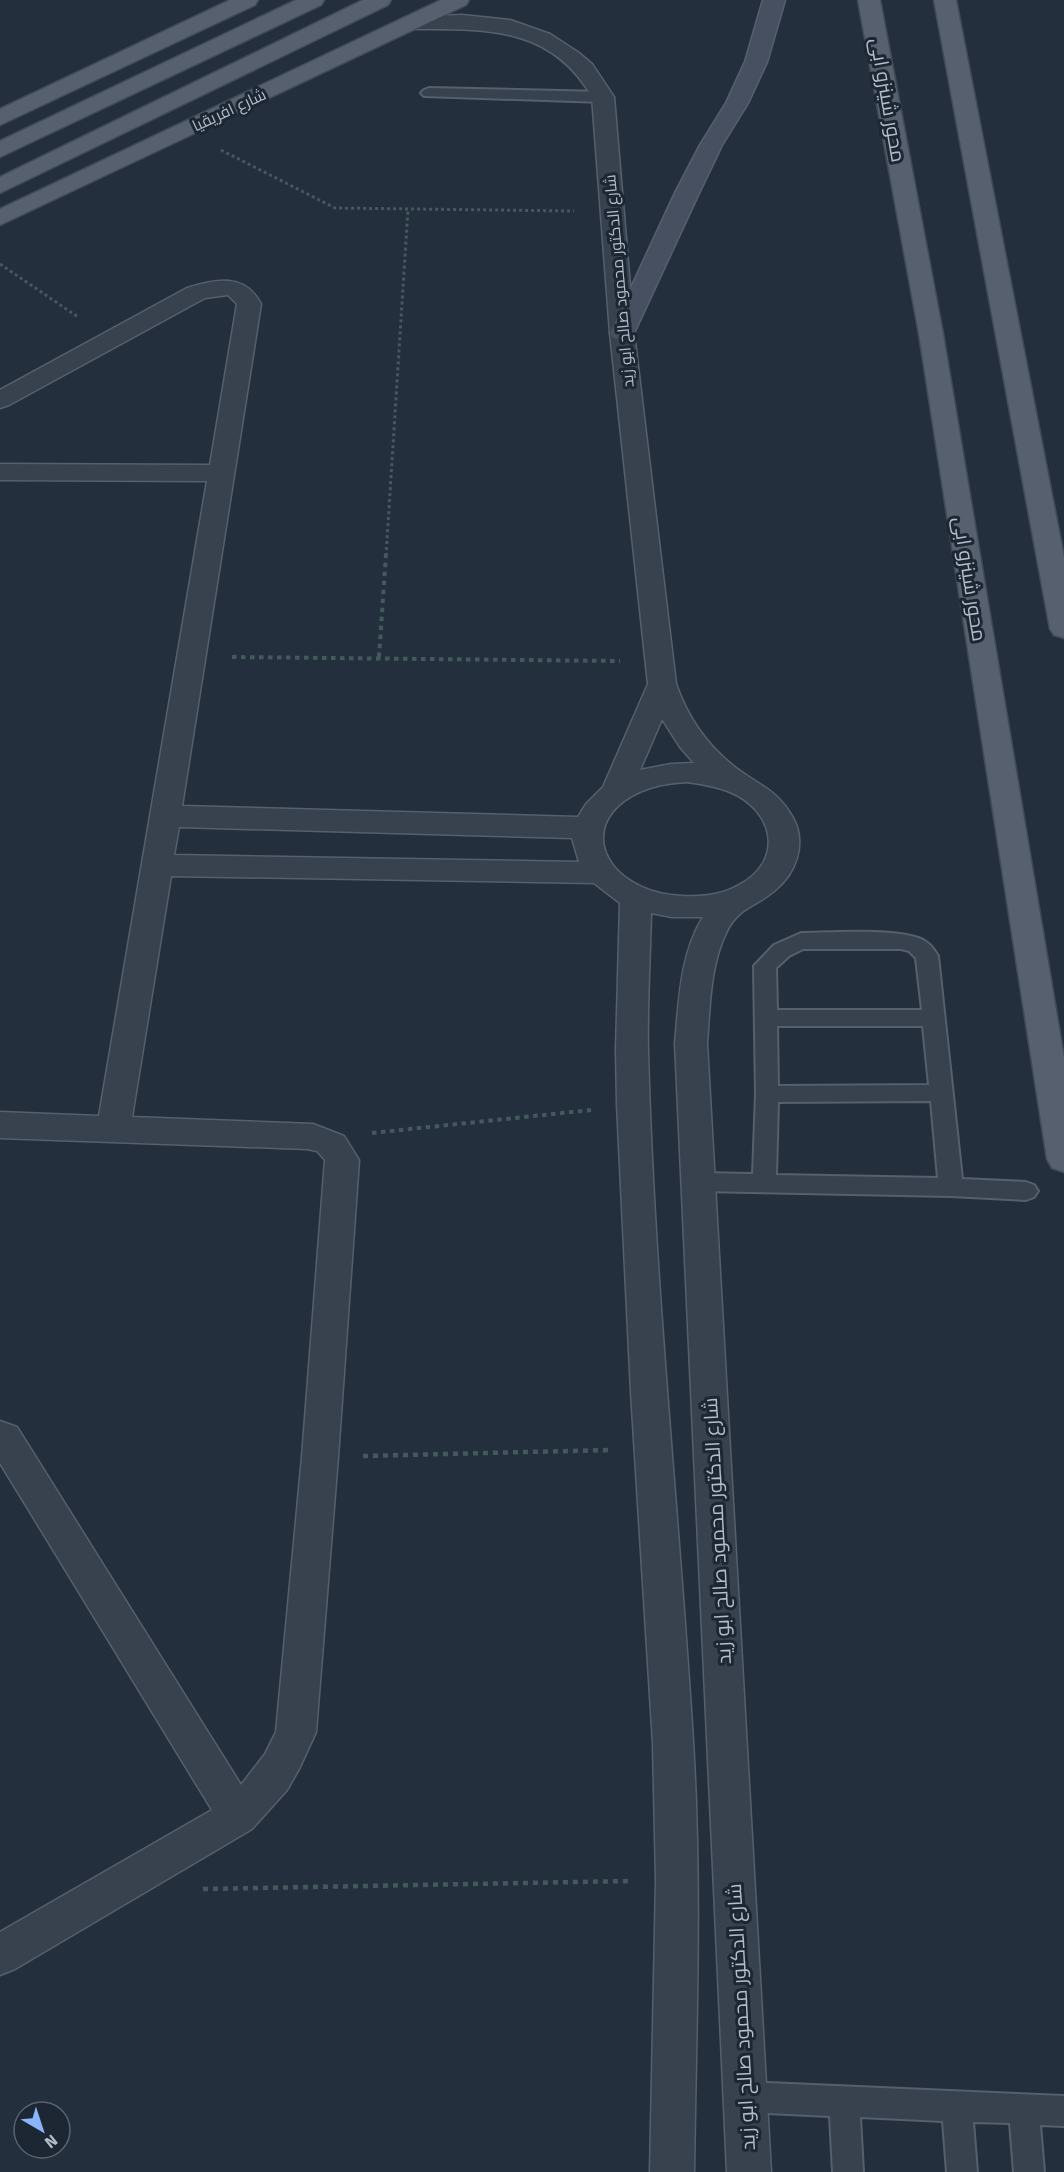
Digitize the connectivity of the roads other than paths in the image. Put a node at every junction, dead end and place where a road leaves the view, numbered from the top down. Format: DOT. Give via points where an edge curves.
graph roads {
  1 [pos="247,0"];
  2 [pos="313,0"];
  3 [pos="380,0"];
  4 [pos="458,0"];
  5 [pos="774,0"];
  6 [pos="870,0"];
  7 [pos="945,0"];
  8 [pos="411,23"];
  9 [pos="429,93"];
  10 [pos="603,97"];
  11 [pos="0,118"];
  12 [pos="0,150"];
  13 [pos="0,186"];
  14 [pos="0,218"];
  15 [pos="622,333"];
  16 [pos="0,400"];
  17 [pos="0,471"];
  18 [pos="222,473"];
  19 [pos="1064,629"];
  20 [pos="660,673"];
  21 [pos="736,783"];
  22 [pos="616,791"];
  23 [pos="167,816"];
  24 [pos="588,828"];
  25 [pos="158,865"];
  26 [pos="601,873"];
  27 [pos="636,897"];
  28 [pos="734,900"];
  29 [pos="765,1018"];
  30 [pos="933,1018"];
  31 [pos="942,1093"];
  32 [pos="767,1094"];
  33 [pos="0,1125"];
  34 [pos="113,1130"];
  35 [pos="1064,1159"];
  36 [pos="699,1182"];
  37 [pos="764,1183"];
  38 [pos="951,1187"];
  39 [pos="1026,1191"];
  40 [pos="0,1436"];
  41 [pos="238,1816"];
  42 [pos="0,1955"];
  43 [pos="745,2097"];
  44 [pos="844,2101"];
  45 [pos="957,2106"];
  46 [pos="1024,2109"];
  47 [pos="1064,2111"];
  48 [pos="672,2172"];
  49 [pos="749,2172"];
  50 [pos="848,2172"];
  51 [pos="962,2172"];
  52 [pos="1029,2172"];
  1 -- 11 [label="main road"];
  2 -- 12 [label="main road"];
  3 -- 13 [label="main road"];
  4 -- 8 [label="main road, شارع افريقيا"];
  5 -- 15 [label="street" via="756,62 687,193"];
  6 -- 35 [label="main road, محور شينزو ابى" via="931,334"];
  7 -- 19 [label="main road"];
  8 -- 10 [label="street, شارع الدكتور محمود صالح ابو زيد" via="494,24 520,31 565,51 582,64"];
  8 -- 14 [label="main road, شارع افريقيا"];
  9 -- 10 [label="lane"];
  10 -- 15 [label="street, شارع الدكتور محمود صالح ابو زيد"];
  15 -- 20 [label="street, شارع الدكتور محمود صالح ابو زيد"];
  16 -- 18 [label="street" via="209,288 231,289 246,296 249,304"];
  17 -- 18 [label="street"];
  18 -- 23 [label="street"];
  20 -- 21 [label="street, شارع الدكتور محمود صالح ابو زيد" via="668,705 689,740"];
  20 -- 22 [label="street, شارع الدكتور محمود صالح ابو زيد"];
  21 -- 22 [label="street" via="712,775 669,773 636,780"];
  21 -- 28 [label="street" via="769,804 785,834 779,866 753,892"];
  22 -- 24 [label="street" via="597,807"];
  23 -- 24 [label="street"];
  23 -- 25 [label="street"];
  24 -- 26 [label="street" via="589,850"];
  25 -- 26 [label="street"];
  25 -- 34 [label="street"];
  26 -- 27 [label="street"];
  27 -- 28 [label="street" via="685,908 710,907"];
  27 -- 48 [label="street" via="634,1105 673,1744 677,1880"];
  28 -- 36 [label="street, شارع الدكتور محمود صالح ابو زيد" via="712,928 694,1003 691,1043"];
  29 -- 30 [label="lane"];
  29 -- 30 [label="lane" via="765,966 786,947 801,941 901,941 917,946 927,956"];
  29 -- 32 [label="lane"];
  30 -- 31 [label="lane"];
  31 -- 32 [label="lane"];
  31 -- 38 [label="lane"];
  32 -- 37 [label="lane"];
  33 -- 34 [label="street"];
  34 -- 41 [label="street" via="324,1139 337,1147 342,1160 296,1732 268,1786"];
  36 -- 37 [label="lane"];
  36 -- 43 [label="street, شارع الدكتور محمود صالح ابو زيد"];
  37 -- 38 [label="lane"];
  38 -- 39 [label="lane"];
  40 -- 41 [label="street"];
  41 -- 42 [label="street"];
  43 -- 44 [label="lane"];
  43 -- 49 [label="street, شارع الدكتور محمود صالح ابو زيد"];
  44 -- 45 [label="lane"];
  44 -- 50 [label="lane"];
  45 -- 46 [label="lane"];
  45 -- 51 [label="lane"];
  46 -- 47 [label="lane"];
  46 -- 52 [label="lane"];
}
